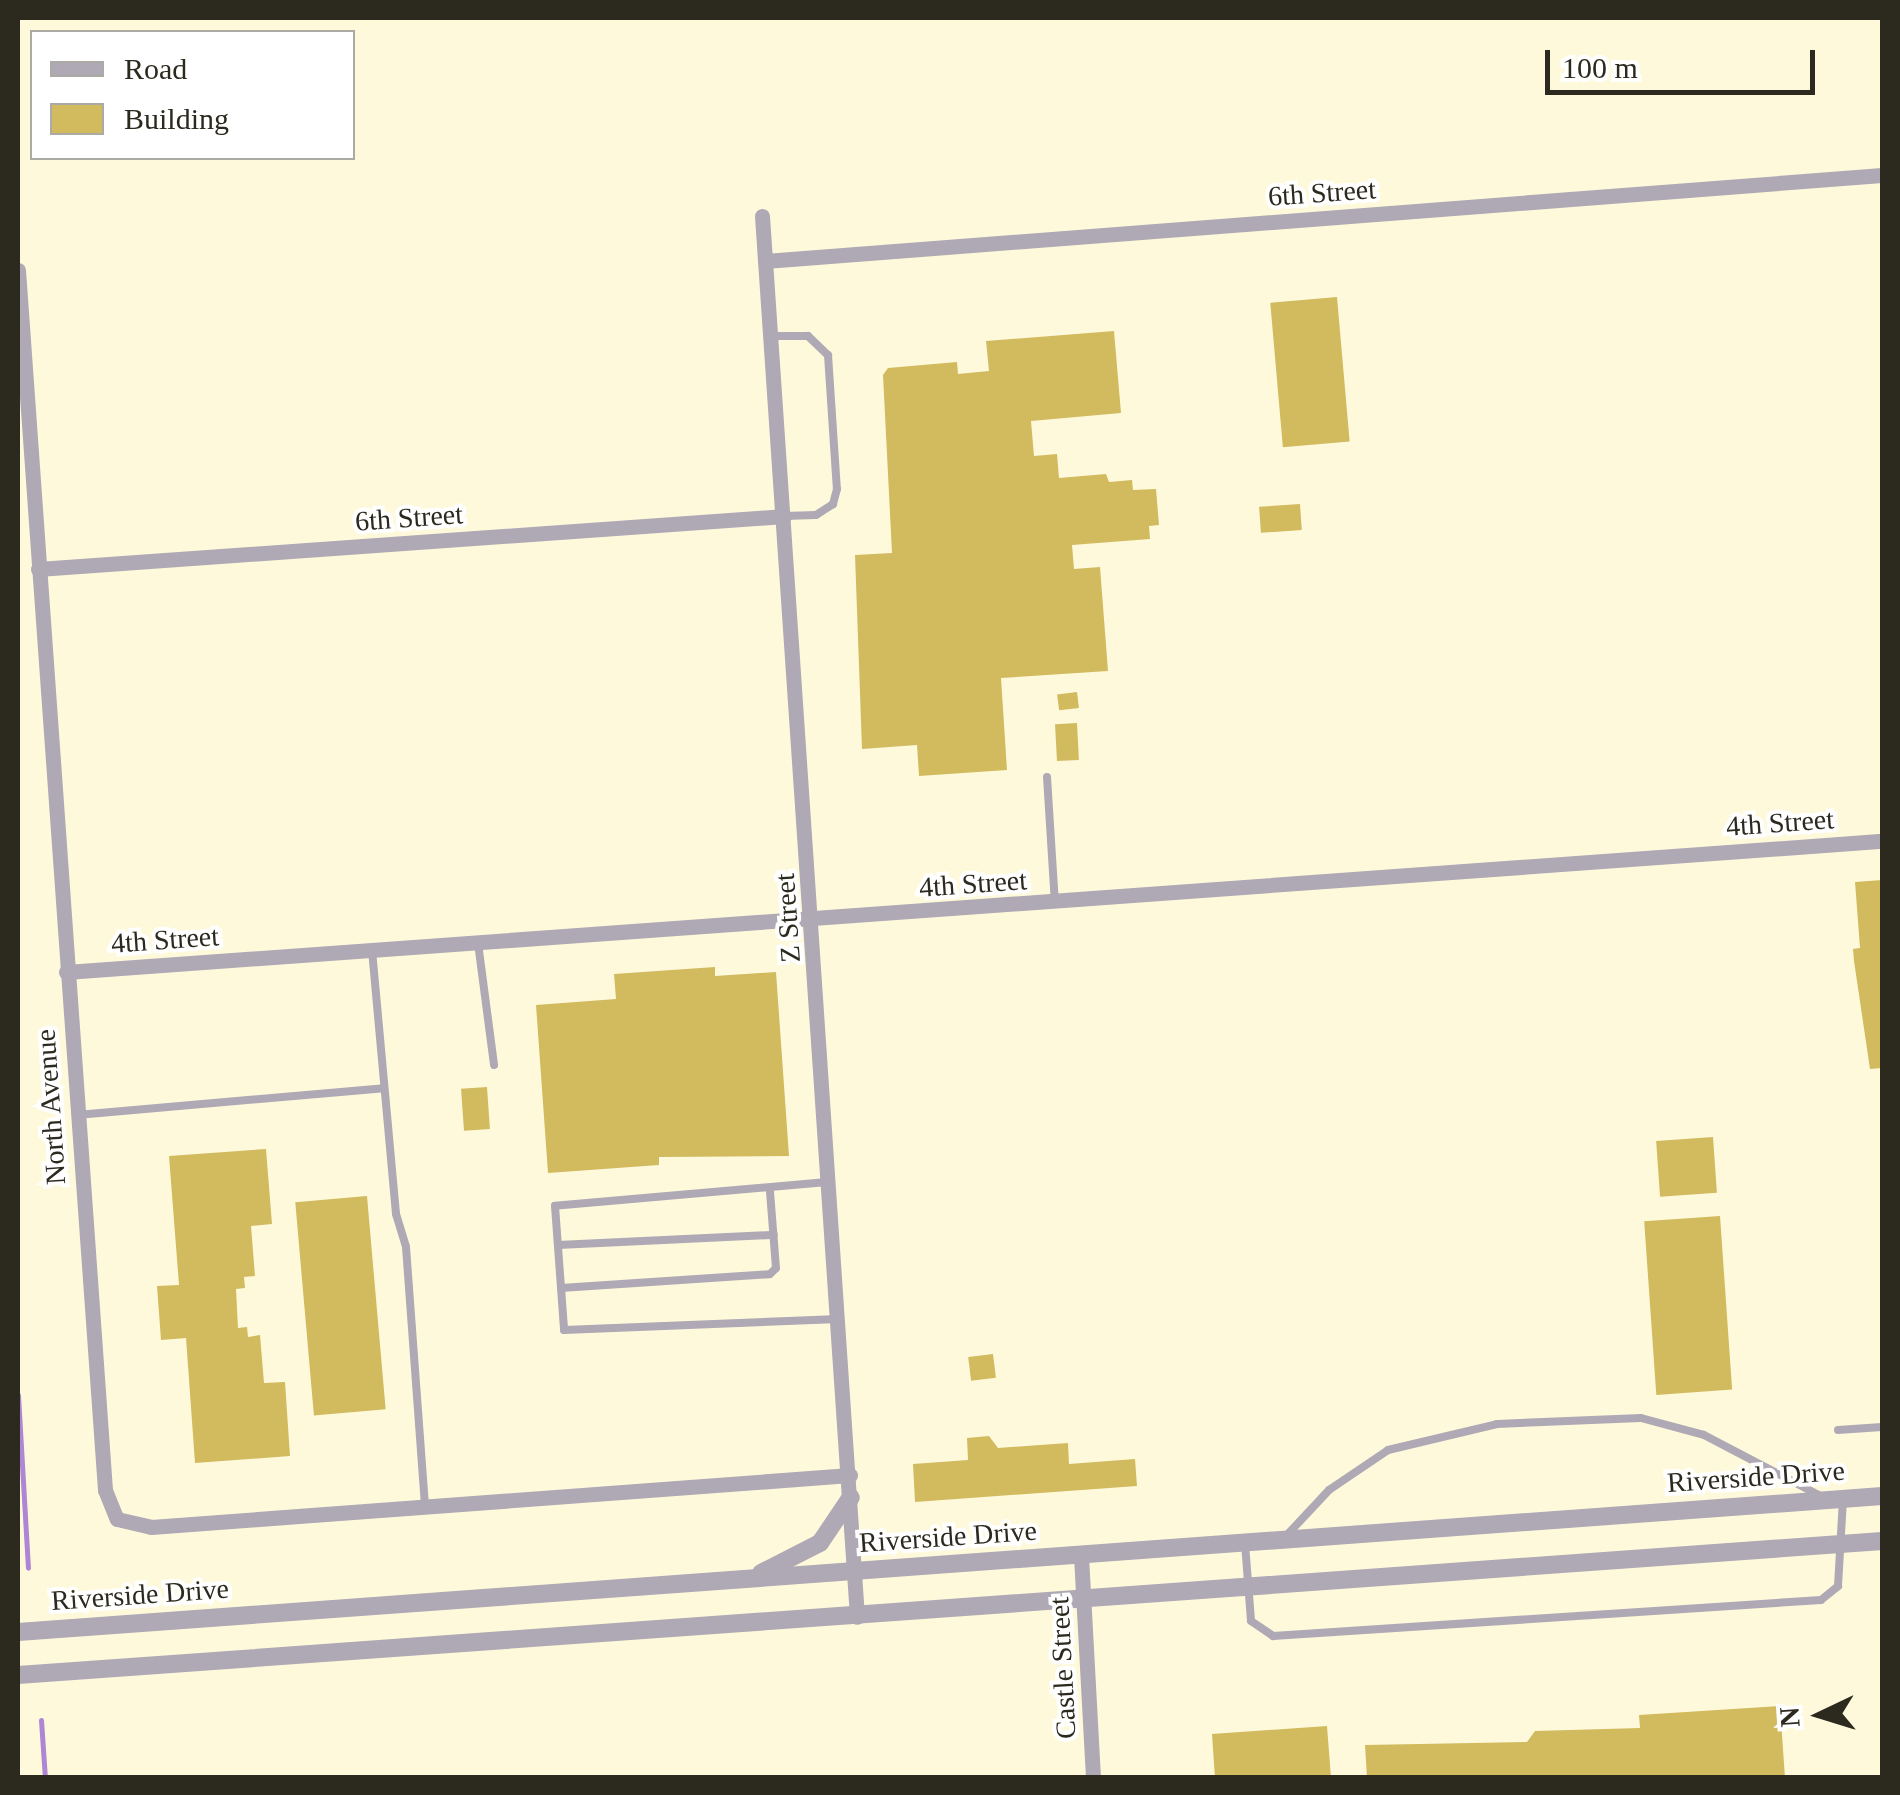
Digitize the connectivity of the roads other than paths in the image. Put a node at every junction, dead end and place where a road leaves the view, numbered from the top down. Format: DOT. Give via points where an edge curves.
graph roads {
  1 [pos="1882,176"];
  2 [pos="762,216"];
  3 [pos="765,261"];
  4 [pos="18,270"];
  5 [pos="770,336"];
  6 [pos="784,516"];
  7 [pos="38,570"];
  8 [pos="1046,777"];
  9 [pos="1882,841"];
  10 [pos="1055,903"];
  11 [pos="813,920"];
  12 [pos="478,943"];
  13 [pos="372,950"];
  14 [pos="66,972"];
  15 [pos="494,1065"];
  16 [pos="384,1088"];
  17 [pos="77,1114"];
  18 [pos="832,1182"];
  19 [pos="770,1191"];
  20 [pos="774,1236"];
  21 [pos="558,1246"];
  22 [pos="561,1288"];
  23 [pos="840,1319"];
  24 [pos="1882,1427"];
  25 [pos="1838,1430"];
  26 [pos="850,1474"];
  27 [pos="1882,1496"];
  28 [pos="851,1498"];
  29 [pos="1835,1499"];
  30 [pos="425,1506"];
  31 [pos="1882,1541"];
  32 [pos="1281,1542"];
  33 [pos="1245,1544"];
  34 [pos="1838,1545"];
  35 [pos="1080,1556"];
  36 [pos="854,1571"];
  37 [pos="762,1573"];
  38 [pos="1248,1586"];
  39 [pos="1086,1599"];
  40 [pos="858,1617"];
  41 [pos="18,1632"];
  42 [pos="18,1675"];
  43 [pos="1094,1778"];
  1 -- 3 [label="street, 6th Street"];
  2 -- 3 [label="street, Z Street"];
  3 -- 5 [label="street, Z Street"];
  4 -- 7 [label="street, North Avenue"];
  5 -- 6 [label="street, Z Street"];
  5 -- 6 [label="lane" via="820,342 830,374 833,504 816,515"];
  6 -- 7 [label="street, 6th Street"];
  6 -- 11 [label="street, Z Street"];
  7 -- 14 [label="street, North Avenue"];
  8 -- 10 [label="lane"];
  9 -- 10 [label="street, 4th Street"];
  10 -- 11 [label="street, 4th Street"];
  11 -- 12 [label="street, 4th Street"];
  11 -- 18 [label="street, Z Street"];
  12 -- 13 [label="street, 4th Street"];
  12 -- 15 [label="lane"];
  13 -- 14 [label="street, 4th Street"];
  13 -- 16 [label="lane"];
  14 -- 17 [label="street, North Avenue"];
  16 -- 17 [label="lane"];
  16 -- 30 [label="lane" via="396,1214 406,1247"];
  17 -- 30 [label="street, North Avenue" via="105,1490 117,1519 150,1527"];
  18 -- 19 [label="lane"];
  18 -- 23 [label="street, Z Street"];
  19 -- 20 [label="lane"];
  19 -- 21 [label="lane" via="555,1206"];
  20 -- 21 [label="lane"];
  20 -- 22 [label="lane" via="776,1268 770,1274"];
  21 -- 22 [label="lane"];
  22 -- 23 [label="lane" via="564,1330"];
  23 -- 26 [label="street, Z Street"];
  24 -- 25 [label="lane"];
  26 -- 28 [label="street, Z Street"];
  26 -- 30 [label="street"];
  27 -- 29 [label="street, Riverside Drive"];
  28 -- 36 [label="street, Z Street"];
  28 -- 37 [label="street" via="820,1543"];
  29 -- 32 [label="street, Riverside Drive"];
  29 -- 32 [label="lane" via="1704,1434 1641,1418 1497,1424 1388,1450 1329,1490"];
  29 -- 34 [label="lane"];
  31 -- 34 [label="street"];
  32 -- 33 [label="street, Riverside Drive"];
  33 -- 35 [label="street, Riverside Drive"];
  33 -- 38 [label="lane"];
  34 -- 38 [label="street"];
  34 -- 38 [label="lane" via="1838,1586 1821,1600 1273,1636 1251,1621"];
  35 -- 36 [label="street, Riverside Drive"];
  35 -- 39 [label="street, Castle Street"];
  36 -- 37 [label="street, Riverside Drive"];
  36 -- 40 [label="street, Z Street"];
  37 -- 41 [label="street, Riverside Drive"];
  38 -- 39 [label="street"];
  39 -- 40 [label="street"];
  39 -- 43 [label="street, Castle Street"];
  40 -- 42 [label="street"];
}
